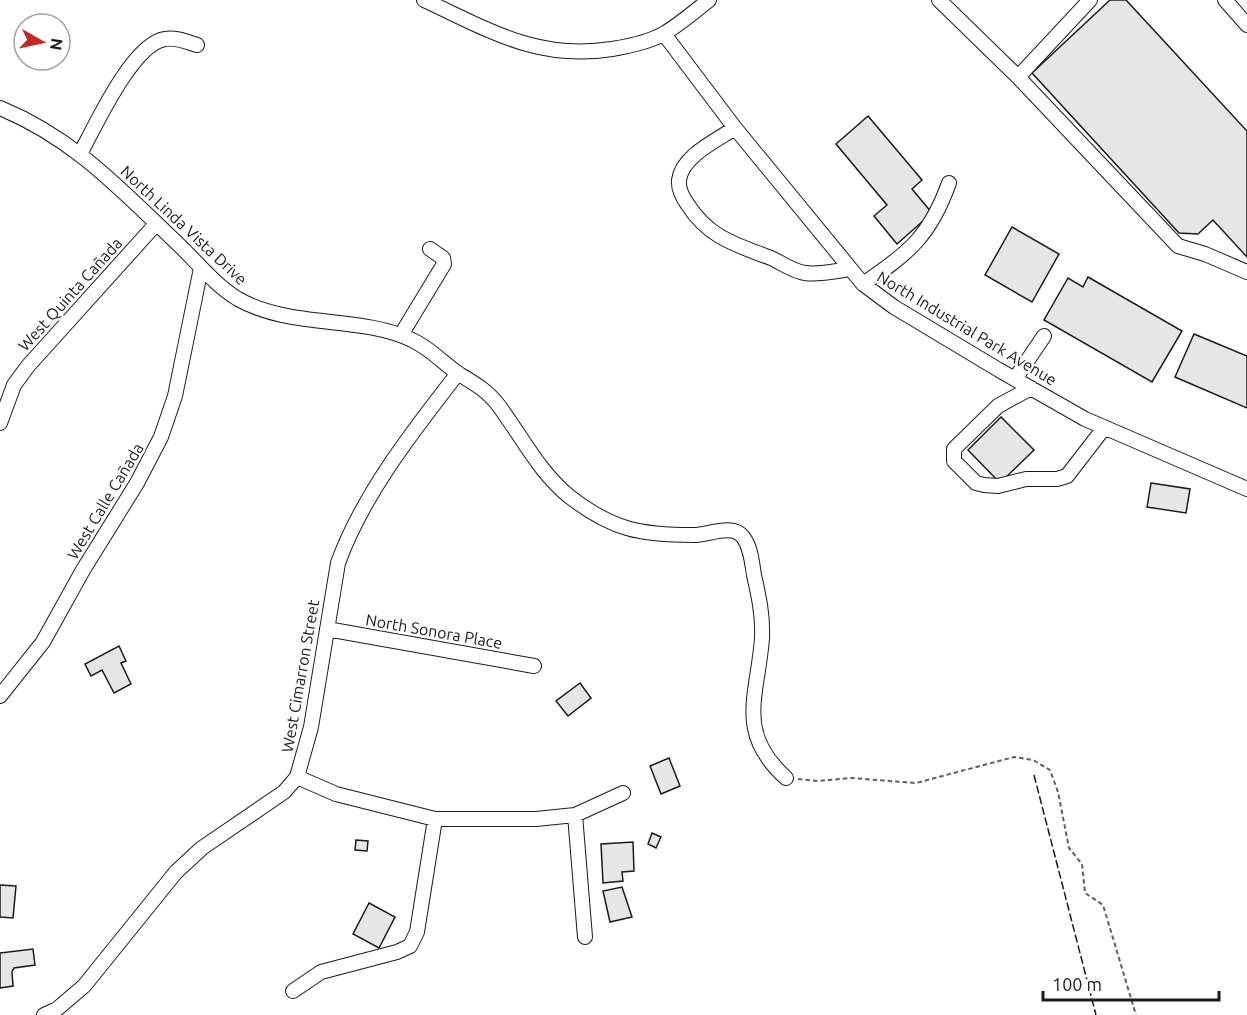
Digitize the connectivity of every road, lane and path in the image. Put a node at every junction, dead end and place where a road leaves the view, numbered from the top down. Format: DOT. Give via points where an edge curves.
graph roads {
  1 [pos="424,0"];
  2 [pos="709,0"];
  3 [pos="939,0"];
  4 [pos="1090,0"];
  5 [pos="1225,0"];
  6 [pos="1247,25"];
  7 [pos="664,34"];
  8 [pos="197,45"];
  9 [pos="1018,77"];
  10 [pos="0,108"];
  11 [pos="735,128"];
  12 [pos="80,154"];
  13 [pos="949,183"];
  14 [pos="156,224"];
  15 [pos="430,249"];
  16 [pos="201,268"];
  17 [pos="850,269"];
  18 [pos="1247,272"];
  19 [pos="863,284"];
  20 [pos="401,336"];
  21 [pos="1044,336"];
  22 [pos="458,373"];
  23 [pos="1015,379"];
  24 [pos="1031,388"];
  25 [pos="0,423"];
  26 [pos="1104,428"];
  27 [pos="1247,489"];
  28 [pos="327,629"];
  29 [pos="534,666"];
  30 [pos="0,696"];
  31 [pos="297,777"];
  32 [pos="786,777"];
  33 [pos="623,793"];
  34 [pos="575,815"];
  35 [pos="435,819"];
  36 [pos="585,937"];
  37 [pos="293,991"];
  38 [pos="44,1015"];
  39 [pos="1136,1015"];
  1 -- 7 [label="street" via="513,41 554,52 632,46"];
  2 -- 7 [label="street"];
  3 -- 9 [label="street"];
  4 -- 9 [label="street"];
  5 -- 6 [label="street"];
  7 -- 11 [label="street, North Industrial Park Avenue"];
  8 -- 12 [label="street" via="162,39 146,52 123,76"];
  9 -- 18 [label="street" via="1178,246"];
  10 -- 12 [label="street, North Linda Vista Drive" via="41,128"];
  11 -- 17 [label="street, North Industrial Park Avenue"];
  11 -- 17 [label="street" via="703,149 684,167 678,180 681,195 695,216 727,243 792,269 818,273"];
  12 -- 14 [label="street, North Linda Vista Drive" via="128,193"];
  13 -- 19 [label="street" via="928,231 905,255"];
  14 -- 16 [label="street, North Linda Vista Drive"];
  14 -- 25 [label="street, West Quinta Cañada" via="28,366 14,385"];
  15 -- 20 [label="street" via="443,258 444,264"];
  16 -- 20 [label="street, North Linda Vista Drive" via="237,298 279,315"];
  16 -- 30 [label="street, West Calle Cañada" via="175,396 162,437 43,642"];
  17 -- 19 [label="street, North Industrial Park Avenue"];
  19 -- 23 [label="street, North Industrial Park Avenue"];
  20 -- 22 [label="street, North Linda Vista Drive" via="429,350"];
  21 -- 23 [label="street"];
  22 -- 28 [label="street, West Cimarron Street" via="424,416 347,538 338,562"];
  22 -- 32 [label="street, North Linda Vista Drive" via="480,385 497,402 557,487 592,514 622,529 666,535 728,530 742,536 762,608 752,721 771,764"];
  23 -- 24 [label="street, North Industrial Park Avenue"];
  24 -- 26 [label="street, North Industrial Park Avenue"];
  24 -- 26 [label="street" via="998,406 954,449 954,461 976,483 998,486 1067,476"];
  26 -- 27 [label="street, North Industrial Park Avenue"];
  28 -- 29 [label="street, North Sonora Place"];
  28 -- 31 [label="street, West Cimarron Street" via="311,727"];
  31 -- 35 [label="street" via="336,794"];
  31 -- 38 [label="street, West Cimarron Street" via="284,792 202,848 176,872 84,986"];
  32 -- 39 [label="path" via="916,783 1014,757 1033,760 1050,770 1059,792 1069,848 1082,864 1085,893 1103,905"];
  33 -- 34 [label="street"];
  34 -- 35 [label="street"];
  34 -- 36 [label="street"];
  35 -- 37 [label="street" via="417,932 410,946 321,972"];
}
